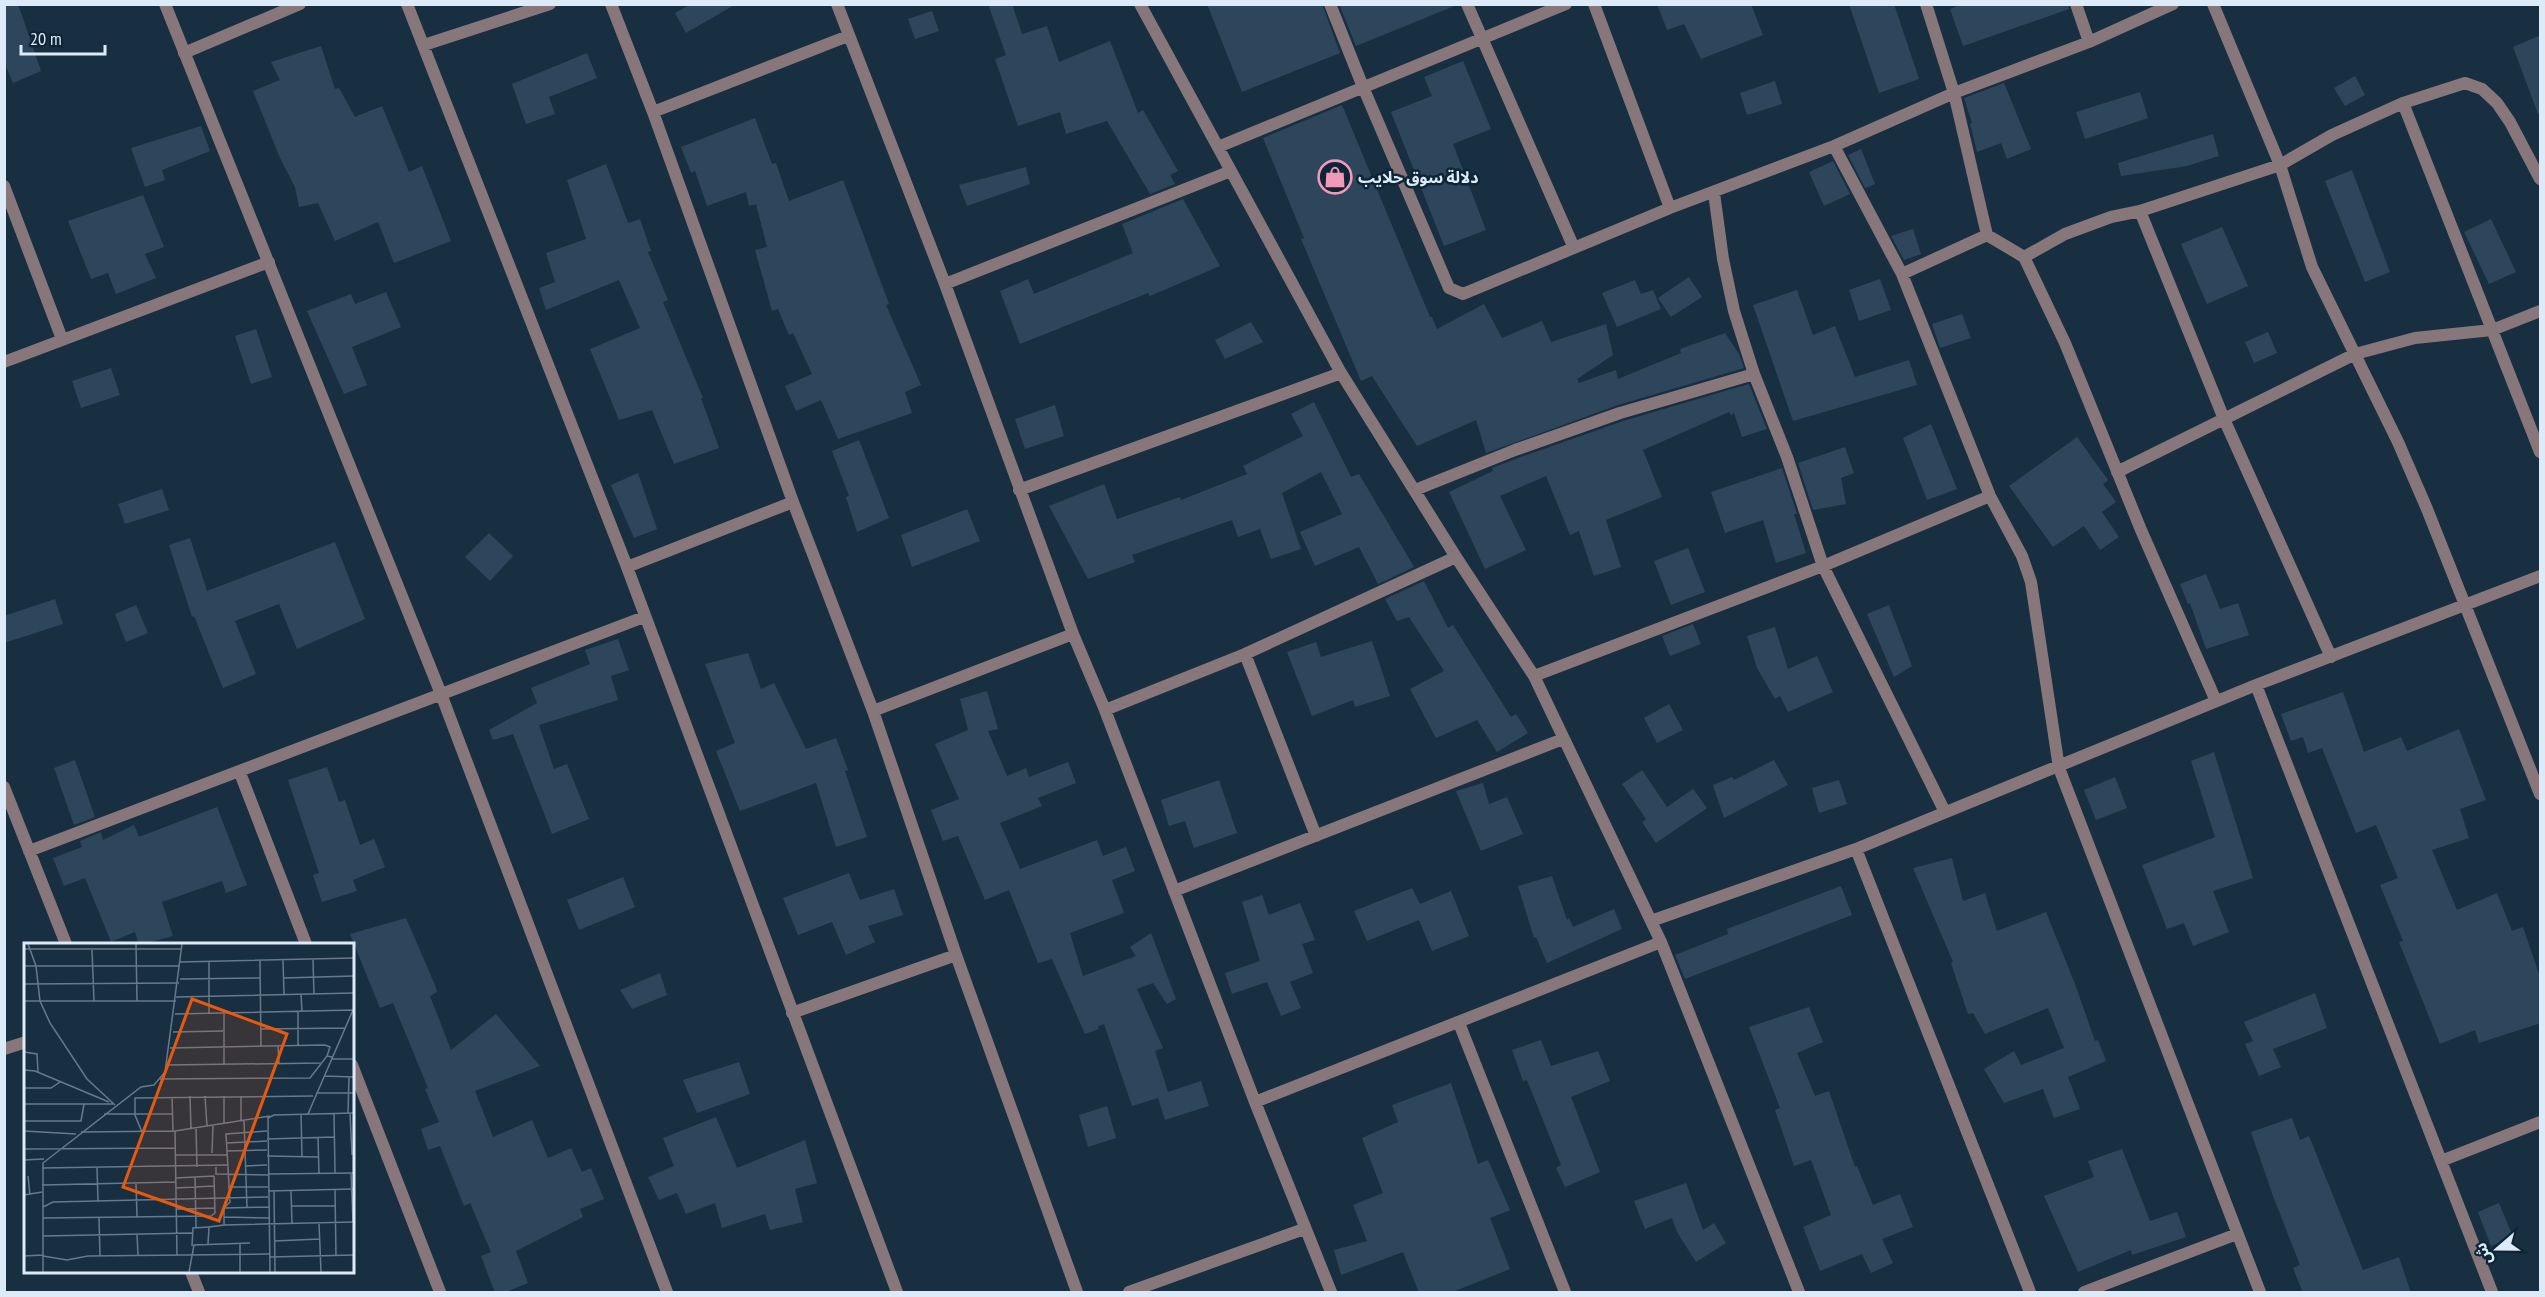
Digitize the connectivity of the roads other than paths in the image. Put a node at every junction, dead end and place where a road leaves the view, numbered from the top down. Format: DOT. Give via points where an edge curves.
graph roads {
  1 [pos="165,4"];
  2 [pos="300,4"];
  3 [pos="407,4"];
  4 [pos="550,4"];
  5 [pos="611,4"];
  6 [pos="837,4"];
  7 [pos="1140,4"];
  8 [pos="1330,4"];
  9 [pos="1467,4"];
  10 [pos="1566,4"];
  11 [pos="1594,4"];
  12 [pos="1926,4"];
  13 [pos="2076,4"];
  14 [pos="2173,4"];
  15 [pos="2213,4"];
  16 [pos="848,36"];
  17 [pos="1482,39"];
  18 [pos="2090,42"];
  19 [pos="424,45"];
  20 [pos="184,53"];
  21 [pos="1363,87"];
  22 [pos="1954,93"];
  23 [pos="2403,103"];
  24 [pos="653,111"];
  25 [pos="1834,146"];
  26 [pos="1218,147"];
  27 [pos="2280,165"];
  28 [pos="1231,171"];
  29 [pos="2541,179"];
  30 [pos="4,186"];
  31 [pos="1714,193"];
  32 [pos="1670,208"];
  33 [pos="2140,212"];
  34 [pos="1987,235"];
  35 [pos="1574,248"];
  36 [pos="2024,256"];
  37 [pos="269,262"];
  38 [pos="1902,274"];
  39 [pos="945,284"];
  40 [pos="2541,310"];
  41 [pos="2492,330"];
  42 [pos="63,339"];
  43 [pos="2355,354"];
  44 [pos="4,362"];
  45 [pos="1341,373"];
  46 [pos="1754,374"];
  47 [pos="2224,418"];
  48 [pos="2541,452"];
  49 [pos="2117,472"];
  50 [pos="1019,490"];
  51 [pos="1415,490"];
  52 [pos="1990,496"];
  53 [pos="792,502"];
  54 [pos="1456,557"];
  55 [pos="1823,566"];
  56 [pos="627,567"];
  57 [pos="2541,576"];
  58 [pos="2466,604"];
  59 [pos="644,617"];
  60 [pos="1073,633"];
  61 [pos="1245,654"];
  62 [pos="2331,657"];
  63 [pos="1534,676"];
  64 [pos="2256,685"];
  65 [pos="441,694"];
  66 [pos="2216,701"];
  67 [pos="1105,710"];
  68 [pos="873,711"];
  69 [pos="1563,739"];
  70 [pos="2059,768"];
  71 [pos="240,772"];
  72 [pos="4,787"];
  73 [pos="2541,794"];
  74 [pos="1945,812"];
  75 [pos="1316,836"];
  76 [pos="1856,849"];
  77 [pos="29,851"];
  78 [pos="1173,891"];
  79 [pos="1651,921"];
  80 [pos="1661,942"];
  81 [pos="65,943"];
  82 [pos="305,943"];
  83 [pos="956,955"];
  84 [pos="792,1014"];
  85 [pos="1459,1023"];
  86 [pos="24,1043"];
  87 [pos="4,1049"];
  88 [pos="354,1070"];
  89 [pos="1255,1102"];
  90 [pos="2541,1122"];
  91 [pos="2441,1161"];
  92 [pos="1304,1229"];
  93 [pos="2237,1234"];
  94 [pos="191,1273"];
  95 [pos="199,1293"];
  96 [pos="440,1293"];
  97 [pos="666,1293"];
  98 [pos="897,1293"];
  99 [pos="1077,1293"];
  100 [pos="1129,1293"];
  101 [pos="1330,1293"];
  102 [pos="1565,1293"];
  103 [pos="1799,1293"];
  104 [pos="2030,1293"];
  105 [pos="2084,1293"];
  106 [pos="2260,1293"];
  107 [pos="2492,1293"];
  1 -- 20 [label="street"];
  2 -- 20 [label="street"];
  3 -- 19 [label="street"];
  4 -- 19 [label="street"];
  5 -- 24 [label="street"];
  6 -- 16 [label="street"];
  7 -- 26 [label="street"];
  8 -- 21 [label="street"];
  9 -- 17 [label="street"];
  10 -- 17 [label="street"];
  11 -- 32 [label="street"];
  12 -- 22 [label="street"];
  13 -- 18 [label="street"];
  14 -- 18 [label="street"];
  15 -- 27 [label="street"];
  16 -- 24 [label="street"];
  16 -- 39 [label="street"];
  17 -- 21 [label="street"];
  17 -- 35 [label="street"];
  18 -- 22 [label="street"];
  19 -- 56 [label="street"];
  20 -- 37 [label="street"];
  21 -- 26 [label="street"];
  21 -- 35 [label="street" via="1449,288 1463,294"];
  22 -- 25 [label="street"];
  22 -- 34 [label="street"];
  23 -- 27 [label="street" via="2332,135"];
  23 -- 29 [label="street" via="2465,83 2482,89 2510,122"];
  23 -- 41 [label="street"];
  24 -- 53 [label="street"];
  25 -- 31 [label="street"];
  25 -- 38 [label="street"];
  26 -- 28 [label="street"];
  27 -- 33 [label="street"];
  27 -- 43 [label="street" via="2312,267"];
  28 -- 39 [label="street"];
  28 -- 45 [label="street"];
  30 -- 42 [label="street"];
  31 -- 32 [label="street"];
  31 -- 46 [label="street" via="1734,311"];
  32 -- 35 [label="street"];
  33 -- 36 [label="street" via="2111,217 2065,234"];
  33 -- 47 [label="street"];
  34 -- 36 [label="street"];
  34 -- 38 [label="street"];
  36 -- 49 [label="street" via="2065,343"];
  37 -- 42 [label="street"];
  37 -- 65 [label="street"];
  38 -- 52 [label="street"];
  39 -- 50 [label="street"];
  40 -- 41 [label="street"];
  41 -- 43 [label="street" via="2415,338"];
  41 -- 48 [label="street"];
  42 -- 44 [label="street"];
  43 -- 47 [label="street"];
  43 -- 58 [label="street" via="2398,442"];
  45 -- 50 [label="street"];
  45 -- 51 [label="street"];
  46 -- 51 [label="street" via="1620,413"];
  46 -- 55 [label="street"];
  47 -- 49 [label="street"];
  47 -- 62 [label="street"];
  49 -- 66 [label="street"];
  50 -- 60 [label="street"];
  51 -- 54 [label="street"];
  52 -- 55 [label="street"];
  52 -- 70 [label="street" via="2022,556 2031,582"];
  53 -- 56 [label="street"];
  53 -- 68 [label="street"];
  54 -- 61 [label="street"];
  54 -- 63 [label="street"];
  55 -- 63 [label="street"];
  55 -- 74 [label="street"];
  56 -- 59 [label="street"];
  57 -- 58 [label="street"];
  58 -- 62 [label="street"];
  58 -- 73 [label="street"];
  59 -- 65 [label="street"];
  59 -- 84 [label="street"];
  60 -- 67 [label="street"];
  60 -- 68 [label="street"];
  61 -- 67 [label="street"];
  61 -- 75 [label="street"];
  62 -- 64 [label="street"];
  63 -- 69 [label="street"];
  64 -- 66 [label="street"];
  64 -- 91 [label="street"];
  65 -- 71 [label="street"];
  65 -- 97 [label="street"];
  66 -- 70 [label="street"];
  67 -- 78 [label="street"];
  68 -- 83 [label="street"];
  69 -- 75 [label="street"];
  69 -- 79 [label="street"];
  70 -- 74 [label="street"];
  70 -- 93 [label="street"];
  71 -- 77 [label="street"];
  71 -- 82 [label="street"];
  72 -- 77 [label="street"];
  74 -- 76 [label="street"];
  75 -- 78 [label="street"];
  76 -- 79 [label="street"];
  76 -- 104 [label="street"];
  77 -- 81 [label="street"];
  78 -- 89 [label="street"];
  79 -- 80 [label="street"];
  80 -- 85 [label="street"];
  80 -- 103 [label="street"];
  83 -- 84 [label="street"];
  83 -- 99 [label="street"];
  84 -- 98 [label="street"];
  85 -- 89 [label="street"];
  85 -- 102 [label="street"];
  86 -- 87 [label="street"];
  88 -- 96 [label="street"];
  89 -- 92 [label="street"];
  90 -- 91 [label="street"];
  91 -- 107 [label="street"];
  92 -- 100 [label="street"];
  92 -- 101 [label="street"];
  93 -- 105 [label="street"];
  93 -- 106 [label="street"];
  94 -- 95 [label="street"];
}
